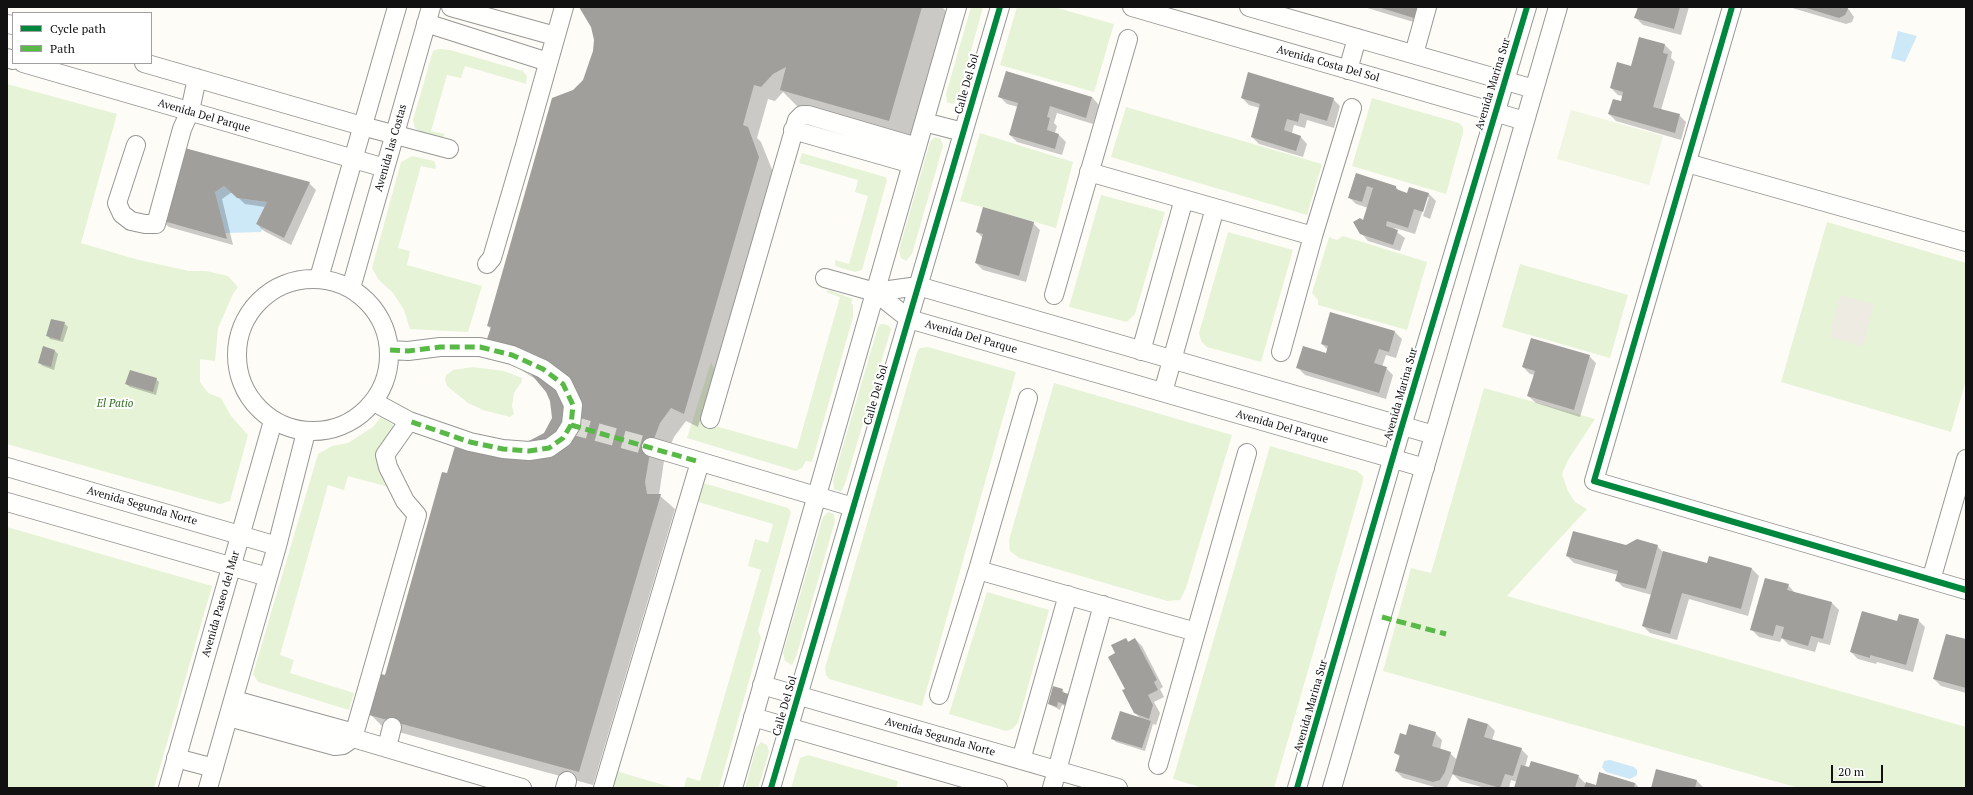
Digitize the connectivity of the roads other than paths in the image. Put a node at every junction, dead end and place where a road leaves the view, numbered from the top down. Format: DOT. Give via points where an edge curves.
graph roads {
  1 [pos="397,7"];
  2 [pos="451,7"];
  3 [pos="564,7"];
  4 [pos="957,7"];
  5 [pos="1000,7"];
  6 [pos="1132,7"];
  7 [pos="1249,7"];
  8 [pos="1428,7"];
  9 [pos="1527,7"];
  10 [pos="1558,7"];
  11 [pos="1732,7"];
  12 [pos="428,15"];
  13 [pos="555,36"];
  14 [pos="1357,38"];
  15 [pos="1128,39"];
  16 [pos="1414,54"];
  17 [pos="548,62"];
  18 [pos="26,64"];
  19 [pos="148,64"];
  20 [pos="1348,70"];
  21 [pos="197,78"];
  22 [pos="1504,81"];
  23 [pos="1534,89"];
  24 [pos="1352,108"];
  25 [pos="190,111"];
  26 [pos="1495,112"];
  27 [pos="1525,121"];
  28 [pos="924,122"];
  29 [pos="362,126"];
  30 [pos="793,130"];
  31 [pos="963,132"];
  32 [pos="393,140"];
  33 [pos="136,145"];
  34 [pos="917,147"];
  35 [pos="447,155"];
  36 [pos="353,159"];
  37 [pos="912,164"];
  38 [pos="1687,164"];
  39 [pos="385,168"];
  40 [pos="1089,172"];
  41 [pos="1184,199"];
  42 [pos="1215,208"];
  43 [pos="1313,236"];
  44 [pos="1966,242"];
  45 [pos="487,264"];
  46 [pos="319,278"];
  47 [pos="825,278"];
  48 [pos="918,286"];
  49 [pos="351,288"];
  50 [pos="875,292"];
  51 [pos="1054,295"];
  52 [pos="909,319"];
  53 [pos="390,350"];
  54 [pos="1141,351"];
  55 [pos="1281,352"];
  56 [pos="1172,359"];
  57 [pos="1163,392"];
  58 [pos="1028,398"];
  59 [pos="374,402"];
  60 [pos="710,419"];
  61 [pos="273,420"];
  62 [pos="409,421"];
  63 [pos="1402,426"];
  64 [pos="306,432"];
  65 [pos="1434,435"];
  66 [pos="651,447"];
  67 [pos="1248,454"];
  68 [pos="1392,459"];
  69 [pos="1966,459"];
  70 [pos="700,462"];
  71 [pos="7,467"];
  72 [pos="1425,468"];
  73 [pos="817,496"];
  74 [pos="7,502"];
  75 [pos="853,507"];
  76 [pos="241,535"];
  77 [pos="277,546"];
  78 [pos="232,567"];
  79 [pos="978,570"];
  80 [pos="268,577"];
  81 [pos="1931,580"];
  82 [pos="1966,590"];
  83 [pos="1068,595"];
  84 [pos="1103,605"];
  85 [pos="1196,632"];
  86 [pos="762,685"];
  87 [pos="939,695"];
  88 [pos="798,696"];
  89 [pos="231,709"];
  90 [pos="753,717"];
  91 [pos="392,727"];
  92 [pos="789,728"];
  93 [pos="353,735"];
  94 [pos="387,747"];
  95 [pos="176,758"];
  96 [pos="1021,760"];
  97 [pos="1158,765"];
  98 [pos="214,768"];
  99 [pos="1056,770"];
  100 [pos="471,781"];
  101 [pos="168,788"];
  102 [pos="208,788"];
  103 [pos="522,788"];
  104 [pos="603,788"];
  105 [pos="733,788"];
  106 [pos="771,788"];
  107 [pos="998,788"];
  108 [pos="1052,788"];
  109 [pos="1118,788"];
  110 [pos="1297,788"];
  111 [pos="1332,788"];
  1 -- 29 [label="street"];
  2 -- 13 [label="street"];
  3 -- 13 [label="street"];
  4 -- 28 [label="street"];
  5 -- 31 [label="street, Calle Del Sol"];
  6 -- 20 [label="street, Avenida Costa Del Sol"];
  7 -- 14 [label="street"];
  8 -- 16 [label="street"];
  9 -- 22 [label="street, Avenida Marina Sur"];
  10 -- 23 [label="street"];
  11 -- 38 [label="street"];
  12 -- 17 [label="street"];
  12 -- 32 [label="street, Avenida las Costas"];
  13 -- 17 [label="street"];
  14 -- 16 [label="street"];
  14 -- 20 [label="street"];
  15 -- 40 [label="street"];
  16 -- 22 [label="street"];
  17 -- 45 [label="street" via="492,258"];
  18 -- 25 [label="street, Avenida Del Parque"];
  19 -- 21 [label="street"];
  20 -- 26 [label="street, Avenida Costa Del Sol"];
  21 -- 25 [label="street"];
  21 -- 29 [label="street"];
  22 -- 23 [label="street"];
  22 -- 26 [label="street, Avenida Marina Sur"];
  23 -- 27 [label="street"];
  24 -- 43 [label="street"];
  25 -- 33 [label="street" via="182,129 156,224 131,221 122,214 117,203"];
  25 -- 36 [label="street, Avenida Del Parque"];
  26 -- 27 [label="street, Avenida Costa Del Sol"];
  26 -- 63 [label="street, Avenida Marina Sur"];
  27 -- 65 [label="street"];
  28 -- 31 [label="street"];
  28 -- 34 [label="street"];
  29 -- 32 [label="street"];
  29 -- 36 [label="street"];
  30 -- 34 [label="street" via="796,120 802,115 808,115"];
  30 -- 37 [label="street"];
  30 -- 60 [label="street"];
  31 -- 48 [label="street, Calle Del Sol"];
  32 -- 35 [label="street"];
  32 -- 39 [label="street, Avenida las Costas"];
  34 -- 37 [label="street"];
  36 -- 39 [label="street, Avenida Del Parque"];
  36 -- 46 [label="street"];
  37 -- 50 [label="street"];
  38 -- 44 [label="street"];
  38 -- 81 [label="street" via="1594,481"];
  39 -- 49 [label="street, Avenida las Costas"];
  40 -- 41 [label="street"];
  40 -- 51 [label="street"];
  41 -- 42 [label="street"];
  41 -- 54 [label="street"];
  42 -- 43 [label="street"];
  42 -- 56 [label="street"];
  43 -- 55 [label="street"];
  46 -- 49 [label="street"];
  46 -- 61 [label="street" via="293,281 270,291 251,309 240,331 236,356 241,382 254,404"];
  47 -- 50 [label="street"];
  48 -- 50 [label="street"];
  48 -- 52 [label="street, Calle Del Sol"];
  48 -- 54 [label="street"];
  49 -- 53 [label="street" via="369,303 384,324"];
  50 -- 52 [label="street, Avenida Del Parque"];
  50 -- 73 [label="street"];
  52 -- 57 [label="street, Avenida Del Parque"];
  52 -- 75 [label="street, Calle Del Sol"];
  53 -- 59 [label="street" via="384,386"];
  53 -- 62 [label="street" via="480,347 512,355 543,369 563,384 573,405 571,425 563,438 549,448 529,451 470,442"];
  54 -- 56 [label="street"];
  56 -- 57 [label="street"];
  56 -- 63 [label="street"];
  57 -- 68 [label="street, Avenida Del Parque"];
  58 -- 79 [label="street"];
  59 -- 62 [label="street"];
  59 -- 64 [label="street" via="356,420 332,430"];
  61 -- 64 [label="street" via="289,428"];
  61 -- 76 [label="street, Avenida Paseo del Mar"];
  62 -- 93 [label="street" via="385,455 388,467 405,501 417,515"];
  63 -- 65 [label="street"];
  63 -- 68 [label="street, Avenida Marina Sur"];
  64 -- 77 [label="street"];
  65 -- 72 [label="street"];
  66 -- 70 [label="street"];
  67 -- 85 [label="street"];
  68 -- 72 [label="street, Avenida Del Parque"];
  68 -- 110 [label="street, Avenida Marina Sur"];
  69 -- 81 [label="street"];
  70 -- 73 [label="street"];
  70 -- 104 [label="street"];
  71 -- 76 [label="street, Avenida Segunda Norte"];
  72 -- 111 [label="street"];
  73 -- 75 [label="street"];
  73 -- 86 [label="street"];
  74 -- 78 [label="street"];
  75 -- 88 [label="street, Calle Del Sol"];
  76 -- 77 [label="street, Avenida Segunda Norte"];
  76 -- 78 [label="street, Avenida Paseo del Mar"];
  77 -- 80 [label="street"];
  78 -- 80 [label="street"];
  78 -- 95 [label="street, Avenida Paseo del Mar"];
  79 -- 83 [label="street"];
  79 -- 87 [label="street"];
  80 -- 89 [label="street"];
  81 -- 82 [label="street"];
  83 -- 84 [label="street"];
  83 -- 96 [label="street"];
  84 -- 85 [label="street"];
  84 -- 99 [label="street"];
  85 -- 97 [label="street"];
  86 -- 88 [label="street, Avenida Segunda Norte"];
  86 -- 90 [label="street"];
  88 -- 92 [label="street, Calle Del Sol"];
  88 -- 96 [label="street, Avenida Segunda Norte"];
  89 -- 93 [label="street" via="335,746 343,745"];
  89 -- 98 [label="street"];
  90 -- 92 [label="street"];
  90 -- 105 [label="street"];
  91 -- 94 [label="street"];
  92 -- 106 [label="street, Calle Del Sol"];
  92 -- 107 [label="street"];
  93 -- 94 [label="street"];
  94 -- 100 [label="street"];
  95 -- 98 [label="street"];
  95 -- 101 [label="street, Avenida Paseo del Mar"];
  96 -- 99 [label="street, Avenida Segunda Norte"];
  98 -- 102 [label="street"];
  99 -- 108 [label="street"];
  99 -- 109 [label="street, Avenida Segunda Norte"];
  100 -- 103 [label="street"];
}
